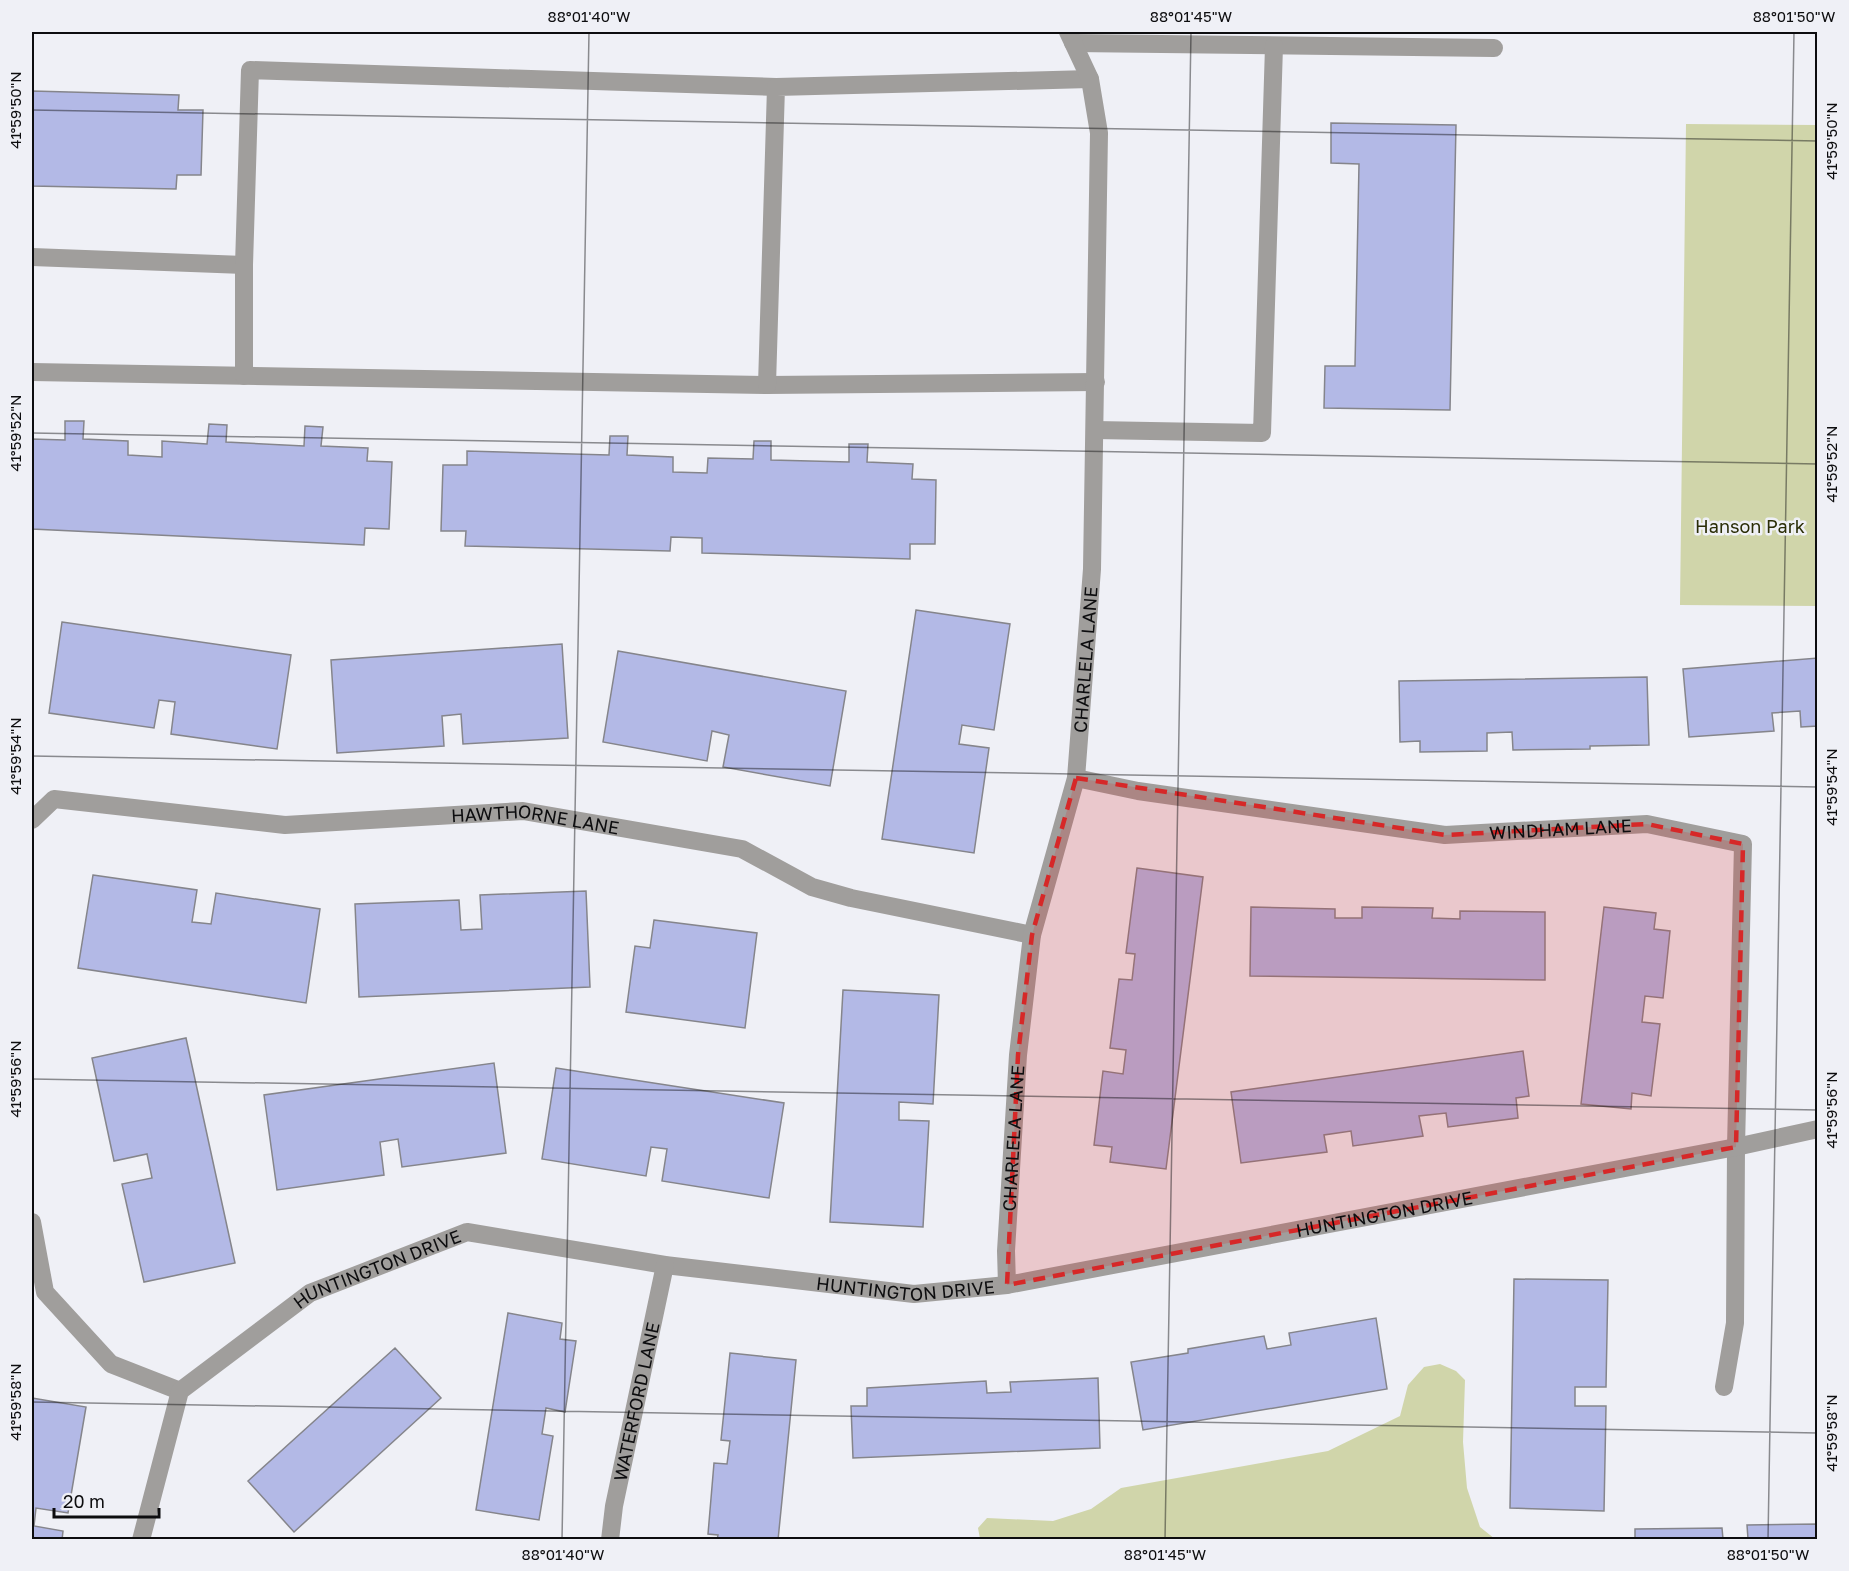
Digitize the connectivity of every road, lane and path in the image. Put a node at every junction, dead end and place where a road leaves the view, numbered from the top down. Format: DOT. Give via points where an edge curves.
graph roads {
  1 [pos="1070,37"];
  2 [pos="1187,38"];
  3 [pos="1274,46"];
  4 [pos="1494,48"];
  5 [pos="1090,79"];
  6 [pos="776,87"];
  7 [pos="32,257"];
  8 [pos="244,266"];
  9 [pos="32,372"];
  10 [pos="244,376"];
  11 [pos="1096,382"];
  12 [pos="767,385"];
  13 [pos="1095,430"];
  14 [pos="1076,778"];
  15 [pos="32,820"];
  16 [pos="1032,935"];
  17 [pos="1818,1129"];
  18 [pos="1736,1147"];
  19 [pos="32,1222"];
  20 [pos="665,1265"];
  21 [pos="1007,1285"];
  22 [pos="1724,1387"];
  23 [pos="180,1391"];
  24 [pos="141,1539"];
  25 [pos="610,1539"];
  1 -- 2 [label="street"];
  1 -- 5 [label="street, CHARLELA LANE"];
  2 -- 3 [label="street"];
  3 -- 4 [label="street"];
  3 -- 13 [label="street" via="1262,433"];
  5 -- 6 [label="street"];
  5 -- 11 [label="street, CHARLELA LANE" via="1099,133"];
  6 -- 8 [label="street" via="250,70"];
  6 -- 12 [label="street"];
  7 -- 8 [label="street"];
  8 -- 10 [label="street"];
  9 -- 10 [label="street"];
  10 -- 12 [label="street"];
  11 -- 12 [label="street"];
  11 -- 13 [label="street, CHARLELA LANE"];
  13 -- 14 [label="street, CHARLELA LANE" via="1092,569"];
  14 -- 16 [label="street, CHARLELA LANE"];
  14 -- 18 [label="street, WINDHAM LANE" via="1138,791 1445,835 1647,824 1743,844"];
  15 -- 16 [label="street, HAWTHORNE LANE" via="54,799 285,825 523,811 742,849 812,887"];
  16 -- 21 [label="street, CHARLELA LANE" via="1018,1055"];
  17 -- 18 [label="street, HUNTINGTON DRIVE"];
  18 -- 21 [label="street, HUNTINGTON DRIVE"];
  18 -- 22 [label="street" via="1735,1323"];
  19 -- 23 [label="street" via="45,1292 111,1364"];
  20 -- 21 [label="street, HUNTINGTON DRIVE" via="914,1294"];
  20 -- 23 [label="street, HUNTINGTON DRIVE" via="467,1232 310,1293"];
  20 -- 25 [label="street, WATERFORD LANE"];
  23 -- 24 [label="street"];
}
